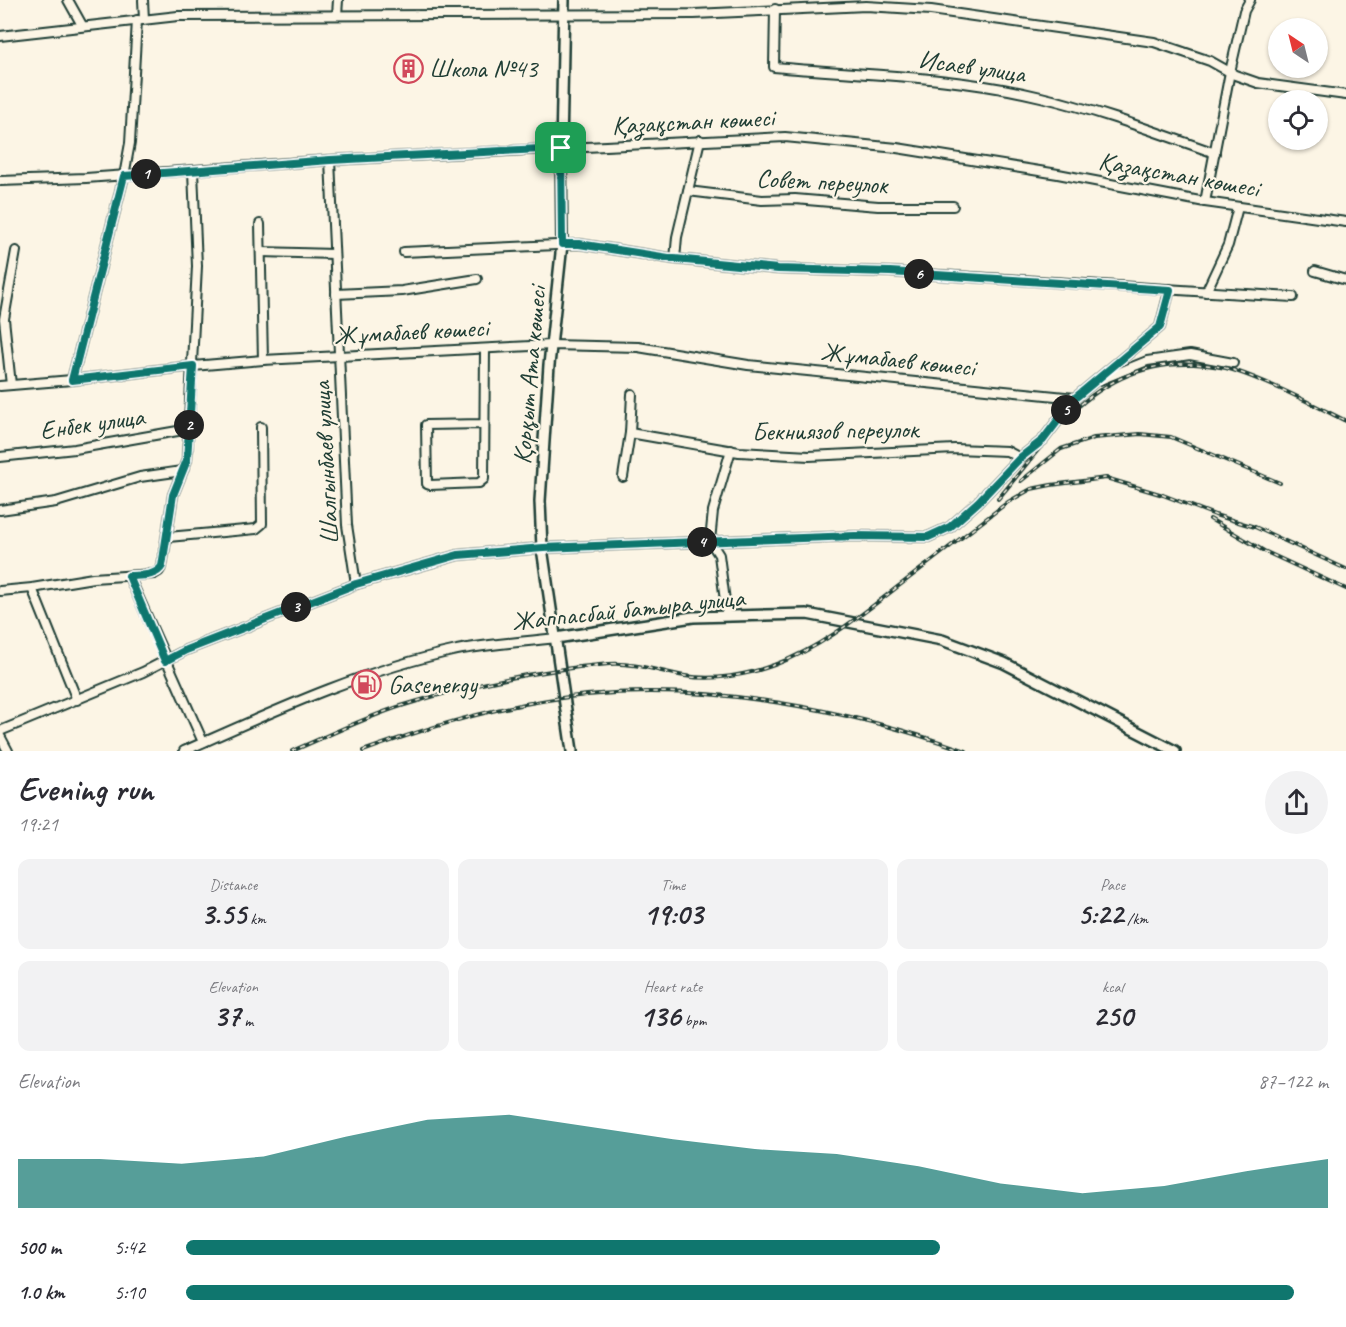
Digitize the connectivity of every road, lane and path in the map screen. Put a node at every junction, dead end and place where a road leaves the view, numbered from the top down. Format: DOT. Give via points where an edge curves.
graph roads {
  1 [pos="68,0"];
  2 [pos="143,0"];
  3 [pos="338,0"];
  4 [pos="564,0"];
  5 [pos="1250,0"];
  6 [pos="879,3"];
  7 [pos="775,9"];
  8 [pos="564,14"];
  9 [pos="337,15"];
  10 [pos="140,19"];
  11 [pos="82,25"];
  12 [pos="0,36"];
  13 [pos="1230,72"];
  14 [pos="1346,95"];
  15 [pos="700,140"];
  16 [pos="561,148"];
  17 [pos="1215,153"];
  18 [pos="330,160"];
  19 [pos="193,171"];
  20 [pos="124,176"];
  21 [pos="0,181"];
  22 [pos="688,191"];
  23 [pos="1205,202"];
  24 [pos="953,206"];
  25 [pos="1238,207"];
  26 [pos="1346,222"];
  27 [pos="260,224"];
  28 [pos="562,244"];
  29 [pos="16,251"];
  30 [pos="261,252"];
  31 [pos="404,252"];
  32 [pos="334,254"];
  33 [pos="675,259"];
  34 [pos="1315,271"];
  35 [pos="477,279"];
  36 [pos="1346,280"];
  37 [pos="1170,290"];
  38 [pos="1206,292"];
  39 [pos="336,294"];
  40 [pos="1293,297"];
  41 [pos="551,345"];
  42 [pos="485,348"];
  43 [pos="339,356"];
  44 [pos="263,360"];
  45 [pos="1233,363"];
  46 [pos="193,366"];
  47 [pos="72,380"];
  48 [pos="1093,383"];
  49 [pos="11,385"];
  50 [pos="0,386"];
  51 [pos="632,394"];
  52 [pos="1075,398"];
  53 [pos="484,424"];
  54 [pos="261,428"];
  55 [pos="189,429"];
  56 [pos="630,433"];
  57 [pos="731,450"];
  58 [pos="0,457"];
  59 [pos="1020,458"];
  60 [pos="182,471"];
  61 [pos="623,477"];
  62 [pos="0,510"];
  63 [pos="168,537"];
  64 [pos="710,542"];
  65 [pos="543,548"];
  66 [pos="129,576"];
  67 [pos="356,584"];
  68 [pos="32,588"];
  69 [pos="0,591"];
  70 [pos="727,616"];
  71 [pos="556,638"];
  72 [pos="165,661"];
  73 [pos="77,700"];
  74 [pos="0,734"];
  75 [pos="202,742"];
  76 [pos="8,751"];
  77 [pos="184,751"];
  78 [pos="572,751"];
  79 [pos="1175,751"];
  1 -- 11 [label="street"];
  2 -- 10 [label="street"];
  3 -- 9 [label="street"];
  4 -- 8 [label="main road, Қорқыт Ата көшесі"];
  5 -- 13 [label="street"];
  6 -- 7 [label="street"];
  6 -- 13 [label="street" via="1154,42"];
  7 -- 8 [label="street" via="694,14"];
  7 -- 17 [label="street, Исаев улица" via="774,67 965,83 1041,97"];
  8 -- 9 [label="street"];
  8 -- 16 [label="main road, Қорқыт Ата көшесі"];
  9 -- 10 [label="street"];
  10 -- 11 [label="street"];
  10 -- 20 [label="street"];
  11 -- 12 [label="street"];
  13 -- 14 [label="street" via="1258,83"];
  13 -- 17 [label="street"];
  15 -- 16 [label="street, Қазақстан көшесі"];
  15 -- 22 [label="street"];
  15 -- 23 [label="street, Қазақстан көшесі" via="785,137 897,148"];
  16 -- 18 [label="street, Қазақстан көшесі"];
  16 -- 28 [label="main road, Қорқыт Ата көшесі"];
  17 -- 23 [label="street"];
  18 -- 19 [label="street, Қазақстан көшесі"];
  18 -- 32 [label="street, Шалгынбаев улица"];
  19 -- 20 [label="street, Қазақстан көшесі"];
  19 -- 46 [label="street" via="197,266"];
  20 -- 21 [label="street, Қазақстан көшесі"];
  20 -- 47 [label="street"];
  22 -- 24 [label="street, Совет переулок" via="762,200"];
  22 -- 33 [label="street"];
  23 -- 25 [label="street, Қазақстан көшесі"];
  25 -- 26 [label="street, Қазақстан көшесі"];
  25 -- 38 [label="street" via="1228,244"];
  27 -- 30 [label="street"];
  28 -- 31 [label="street"];
  28 -- 33 [label="street"];
  28 -- 41 [label="main road, Қорқыт Ата көшесі"];
  29 -- 49 [label="street" via="4,319"];
  30 -- 32 [label="street"];
  30 -- 44 [label="street"];
  32 -- 39 [label="street, Шалгынбаев улица"];
  33 -- 37 [label="street" via="778,269"];
  34 -- 36 [label="street"];
  35 -- 39 [label="street" via="402,291"];
  37 -- 38 [label="street"];
  37 -- 48 [label="street" via="1160,327"];
  38 -- 40 [label="street"];
  39 -- 43 [label="street, Шалгынбаев улица"];
  41 -- 42 [label="street, Жұмабаев көшесі"];
  41 -- 52 [label="street, Жұмабаев көшесі" via="638,347 748,365"];
  41 -- 65 [label="main road, Қорқыт Ата көшесі" via="540,501"];
  42 -- 43 [label="street, Жұмабаев көшесі"];
  42 -- 53 [label="street"];
  43 -- 44 [label="street, Жұмабаев көшесі"];
  43 -- 67 [label="street, Шалгынбаев улица" via="347,525"];
  44 -- 46 [label="street, Жұмабаев көшесі"];
  45 -- 48 [label="street" via="1190,355 1147,361"];
  46 -- 47 [label="street, Жұмабаев көшесі"];
  46 -- 55 [label="street"];
  47 -- 49 [label="street, Жұмабаев көшесі"];
  48 -- 52 [label="street"];
  49 -- 50 [label="street, Жұмабаев көшесі"];
  51 -- 56 [label="street"];
  52 -- 59 [label="street" via="1043,440"];
  53 -- 53 [label="street" via="482,482 427,484 426,425"];
  54 -- 63 [label="street" via="260,527"];
  55 -- 58 [label="street, Енбек улица" via="75,449"];
  55 -- 60 [label="street" via="187,460"];
  56 -- 57 [label="street, Бекниязов переулок"];
  56 -- 61 [label="street"];
  57 -- 59 [label="street, Бекниязов переулок" via="809,456 955,449 1007,451"];
  57 -- 64 [label="street" via="713,512"];
  59 -- 64 [label="street" via="950,527 928,537"];
  60 -- 62 [label="street" via="140,477 56,502"];
  60 -- 63 [label="street" via="173,495"];
  63 -- 66 [label="street" via="159,571"];
  64 -- 65 [label="street"];
  64 -- 70 [label="street" via="719,555"];
  65 -- 67 [label="street" via="458,555"];
  65 -- 71 [label="main road, Қорқыт Ата көшесі"];
  66 -- 68 [label="street"];
  66 -- 72 [label="street"];
  67 -- 72 [label="street"];
  68 -- 69 [label="street"];
  68 -- 73 [label="street"];
  70 -- 71 [label="main road, Жаппасбай батыра улица" via="693,617"];
  70 -- 79 [label="main road, Жаппасбай батыра улица" via="807,614 942,640 1004,663"];
  71 -- 75 [label="street, Жаппасбай батыра улица" via="480,646 415,661 284,706"];
  71 -- 78 [label="main road, Қорқыт Ата көшесі"];
  72 -- 73 [label="street"];
  72 -- 75 [label="street"];
  73 -- 74 [label="street"];
  74 -- 76 [label="street"];
  75 -- 77 [label="street, Жаппасбай батыра улица"];
}
